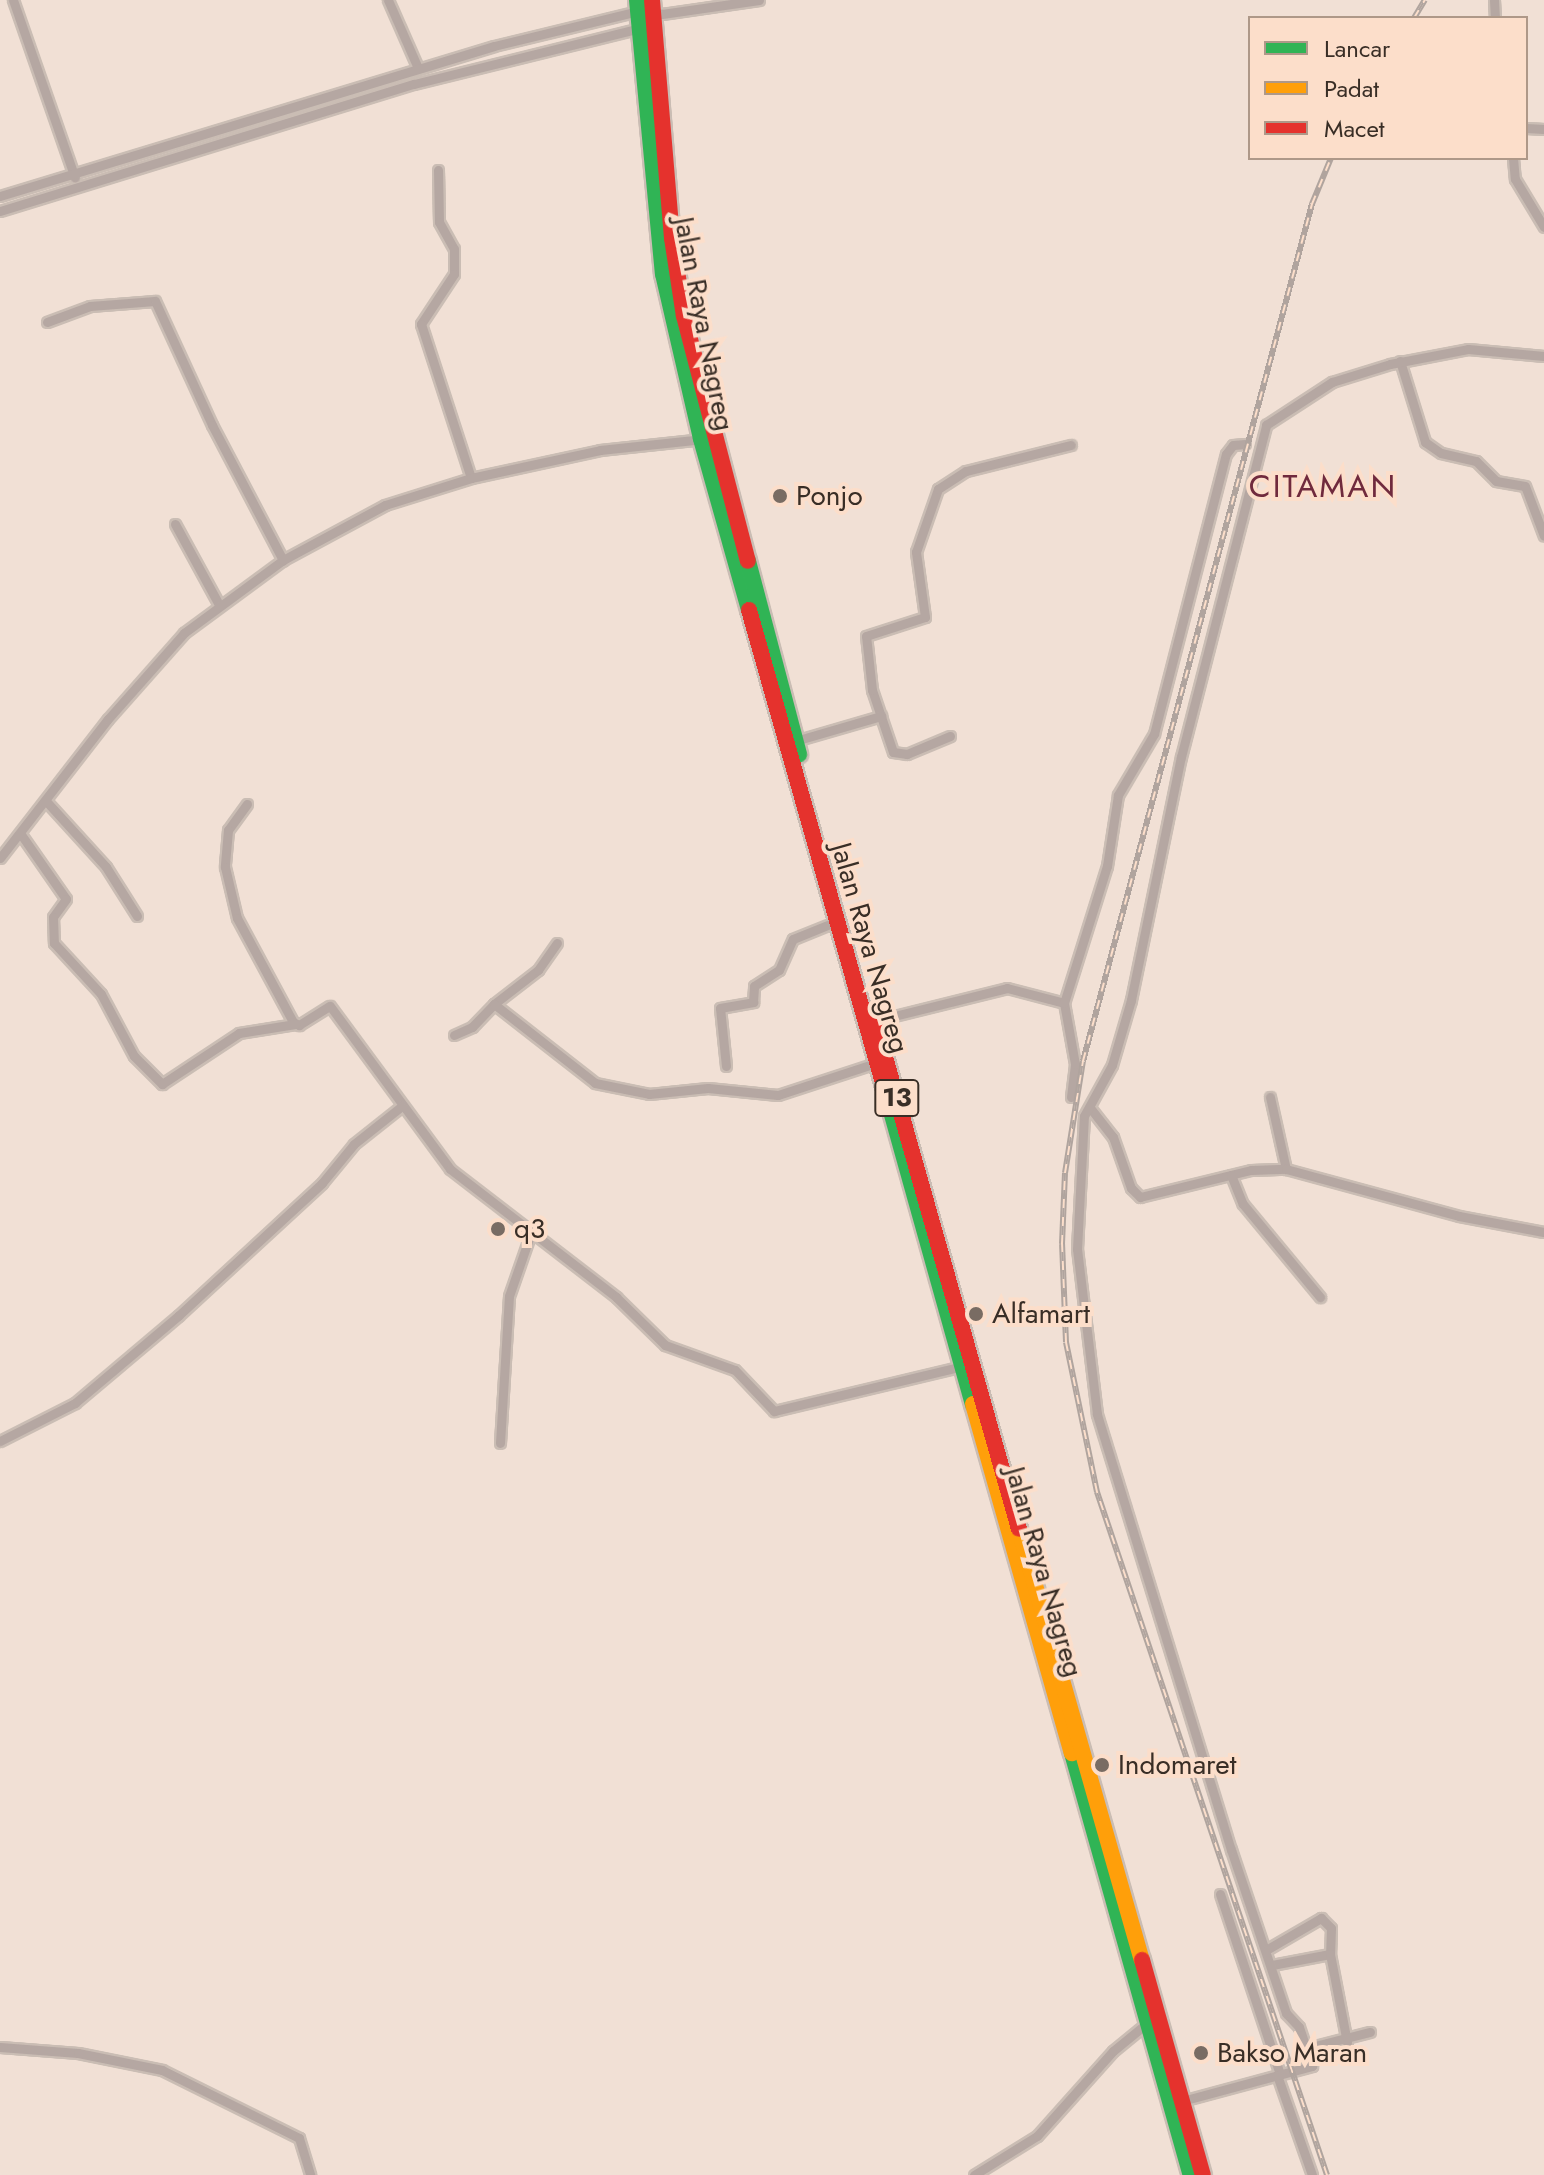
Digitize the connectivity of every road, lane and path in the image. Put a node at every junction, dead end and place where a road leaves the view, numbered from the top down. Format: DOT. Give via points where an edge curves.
graph roads {
  1 [pos="13,0"];
  2 [pos="388,0"];
  3 [pos="759,0"];
  4 [pos="649,12"];
  5 [pos="439,62"];
  6 [pos="418,68"];
  7 [pos="442,76"];
  8 [pos="1544,129"];
  9 [pos="1528,132"];
  10 [pos="1513,160"];
  11 [pos="438,170"];
  12 [pos="73,174"];
  13 [pos="77,186"];
  14 [pos="0,196"];
  15 [pos="0,211"];
  16 [pos="1544,227"];
  17 [pos="47,322"];
  18 [pos="1544,356"];
  19 [pos="1396,362"];
  20 [pos="707,438"];
  21 [pos="1257,442"];
  22 [pos="1071,445"];
  23 [pos="471,478"];
  24 [pos="1544,501"];
  25 [pos="1533,502"];
  26 [pos="175,524"];
  27 [pos="1544,536"];
  28 [pos="283,560"];
  29 [pos="218,603"];
  30 [pos="878,717"];
  31 [pos="950,736"];
  32 [pos="795,741"];
  33 [pos="46,801"];
  34 [pos="247,804"];
  35 [pos="20,833"];
  36 [pos="0,840"];
  37 [pos="3,854"];
  38 [pos="137,916"];
  39 [pos="835,922"];
  40 [pos="557,943"];
  41 [pos="1064,1003"];
  42 [pos="494,1004"];
  43 [pos="869,1022"];
  44 [pos="295,1024"];
  45 [pos="454,1035"];
  46 [pos="876,1063"];
  47 [pos="726,1066"];
  48 [pos="1071,1097"];
  49 [pos="1270,1097"];
  50 [pos="402,1106"];
  51 [pos="1091,1109"];
  52 [pos="1286,1169"];
  53 [pos="1231,1175"];
  54 [pos="532,1230"];
  55 [pos="1544,1232"];
  56 [pos="1320,1297"];
  57 [pos="965,1365"];
  58 [pos="0,1441"];
  59 [pos="500,1443"];
  60 [pos="1220,1894"];
  61 [pos="1266,1950"];
  62 [pos="1330,1954"];
  63 [pos="1272,1965"];
  64 [pos="1146,2024"];
  65 [pos="1370,2032"];
  66 [pos="1347,2042"];
  67 [pos="0,2047"];
  68 [pos="1307,2048"];
  69 [pos="1279,2074"];
  70 [pos="1182,2101"];
  71 [pos="310,2175"];
  72 [pos="974,2175"];
  73 [pos="1191,2175"];
  74 [pos="1203,2175"];
  75 [pos="1312,2175"];
  1 -- 12 [label="street"];
  2 -- 6 [label="street"];
  3 -- 4 [label="street"];
  4 -- 5 [label="street"];
  4 -- 7 [label="street"];
  4 -- 20 [label="highway, Jalan Raya Nagreg / 13" via="676,269"];
  5 -- 6 [label="street"];
  5 -- 7 [label="street"];
  6 -- 12 [label="street"];
  7 -- 13 [label="street"];
  8 -- 9 [label="street"];
  10 -- 16 [label="street" via="1515,179"];
  11 -- 23 [label="street" via="439,222 454,249 454,274 421,324"];
  12 -- 13 [label="street"];
  12 -- 14 [label="street"];
  13 -- 15 [label="street"];
  17 -- 28 [label="street" via="90,306 155,301"];
  18 -- 19 [label="street" via="1468,349"];
  19 -- 21 [label="street" via="1332,382 1275,415"];
  19 -- 25 [label="street" via="1429,447 1476,461 1499,482 1525,486"];
  20 -- 23 [label="street" via="600,450"];
  20 -- 32 [label="highway, Jalan Raya Nagreg / 13"];
  20 -- 39 [label="highway, Jalan Raya Nagreg / 13"];
  21 -- 41 [label="street" via="1233,445 1226,454 1154,734 1118,795 1107,866"];
  21 -- 51 [label="street" via="1181,757 1131,1000 1112,1065"];
  22 -- 30 [label="street" via="966,471 934,493 916,552 925,617 866,636"];
  23 -- 28 [label="street" via="385,505"];
  24 -- 25 [label="street"];
  25 -- 27 [label="street"];
  26 -- 29 [label="street"];
  28 -- 29 [label="street"];
  29 -- 33 [label="street" via="124,699"];
  30 -- 31 [label="street" via="898,755"];
  30 -- 32 [label="street"];
  32 -- 43 [label="highway, Jalan Raya Nagreg / 13"];
  33 -- 35 [label="street"];
  33 -- 38 [label="street" via="101,861"];
  34 -- 44 [label="street" via="228,830 225,867 237,918"];
  35 -- 37 [label="street"];
  35 -- 44 [label="street" via="66,899 53,917 54,943 105,999 134,1056 162,1084 239,1033"];
  36 -- 37 [label="street"];
  39 -- 43 [label="highway, Jalan Raya Nagreg / 13"];
  39 -- 47 [label="street" via="793,939 779,970 754,986 753,1002 720,1008"];
  40 -- 42 [label="street" via="538,970"];
  41 -- 43 [label="street" via="1007,988"];
  41 -- 48 [label="street" via="1075,1064"];
  42 -- 45 [label="street" via="472,1027"];
  42 -- 46 [label="street" via="551,1053 607,1088 649,1094 716,1088 778,1095"];
  43 -- 46 [label="highway, Jalan Raya Nagreg / 13"];
  43 -- 57 [label="highway, Jalan Raya Nagreg / 13"];
  44 -- 50 [label="street" via="330,1006"];
  46 -- 57 [label="highway, Jalan Raya Nagreg / 13"];
  49 -- 52 [label="street"];
  50 -- 54 [label="street" via="450,1169"];
  50 -- 58 [label="street" via="354,1144 322,1183 178,1316 75,1403"];
  51 -- 53 [label="street" via="1113,1137 1131,1188 1140,1197"];
  51 -- 61 [label="street" via="1084,1116 1076,1194 1079,1279 1097,1414"];
  52 -- 53 [label="street"];
  52 -- 55 [label="street" via="1459,1216"];
  53 -- 56 [label="street" via="1243,1204"];
  54 -- 57 [label="street" via="616,1297 665,1345 735,1370 774,1411"];
  54 -- 59 [label="street" via="509,1296"];
  57 -- 64 [label="highway, Jalan Raya Nagreg / 13"];
  57 -- 70 [label="highway, Jalan Raya Nagreg / 13"];
  60 -- 69 [label="street"];
  61 -- 62 [label="street" via="1321,1918 1330,1923"];
  61 -- 63 [label="street"];
  62 -- 63 [label="street"];
  62 -- 66 [label="street"];
  63 -- 68 [label="street" via="1286,2013"];
  64 -- 72 [label="street" via="1113,2051 1037,2136"];
  64 -- 73 [label="highway, Jalan Raya Nagreg / 13"];
  65 -- 66 [label="street"];
  66 -- 68 [label="street"];
  67 -- 71 [label="street" via="91,2055 162,2070 299,2138"];
  68 -- 69 [label="street" via="1312,2066"];
  69 -- 70 [label="street"];
  69 -- 75 [label="street"];
  70 -- 74 [label="highway, Jalan Raya Nagreg / 13"];
}
